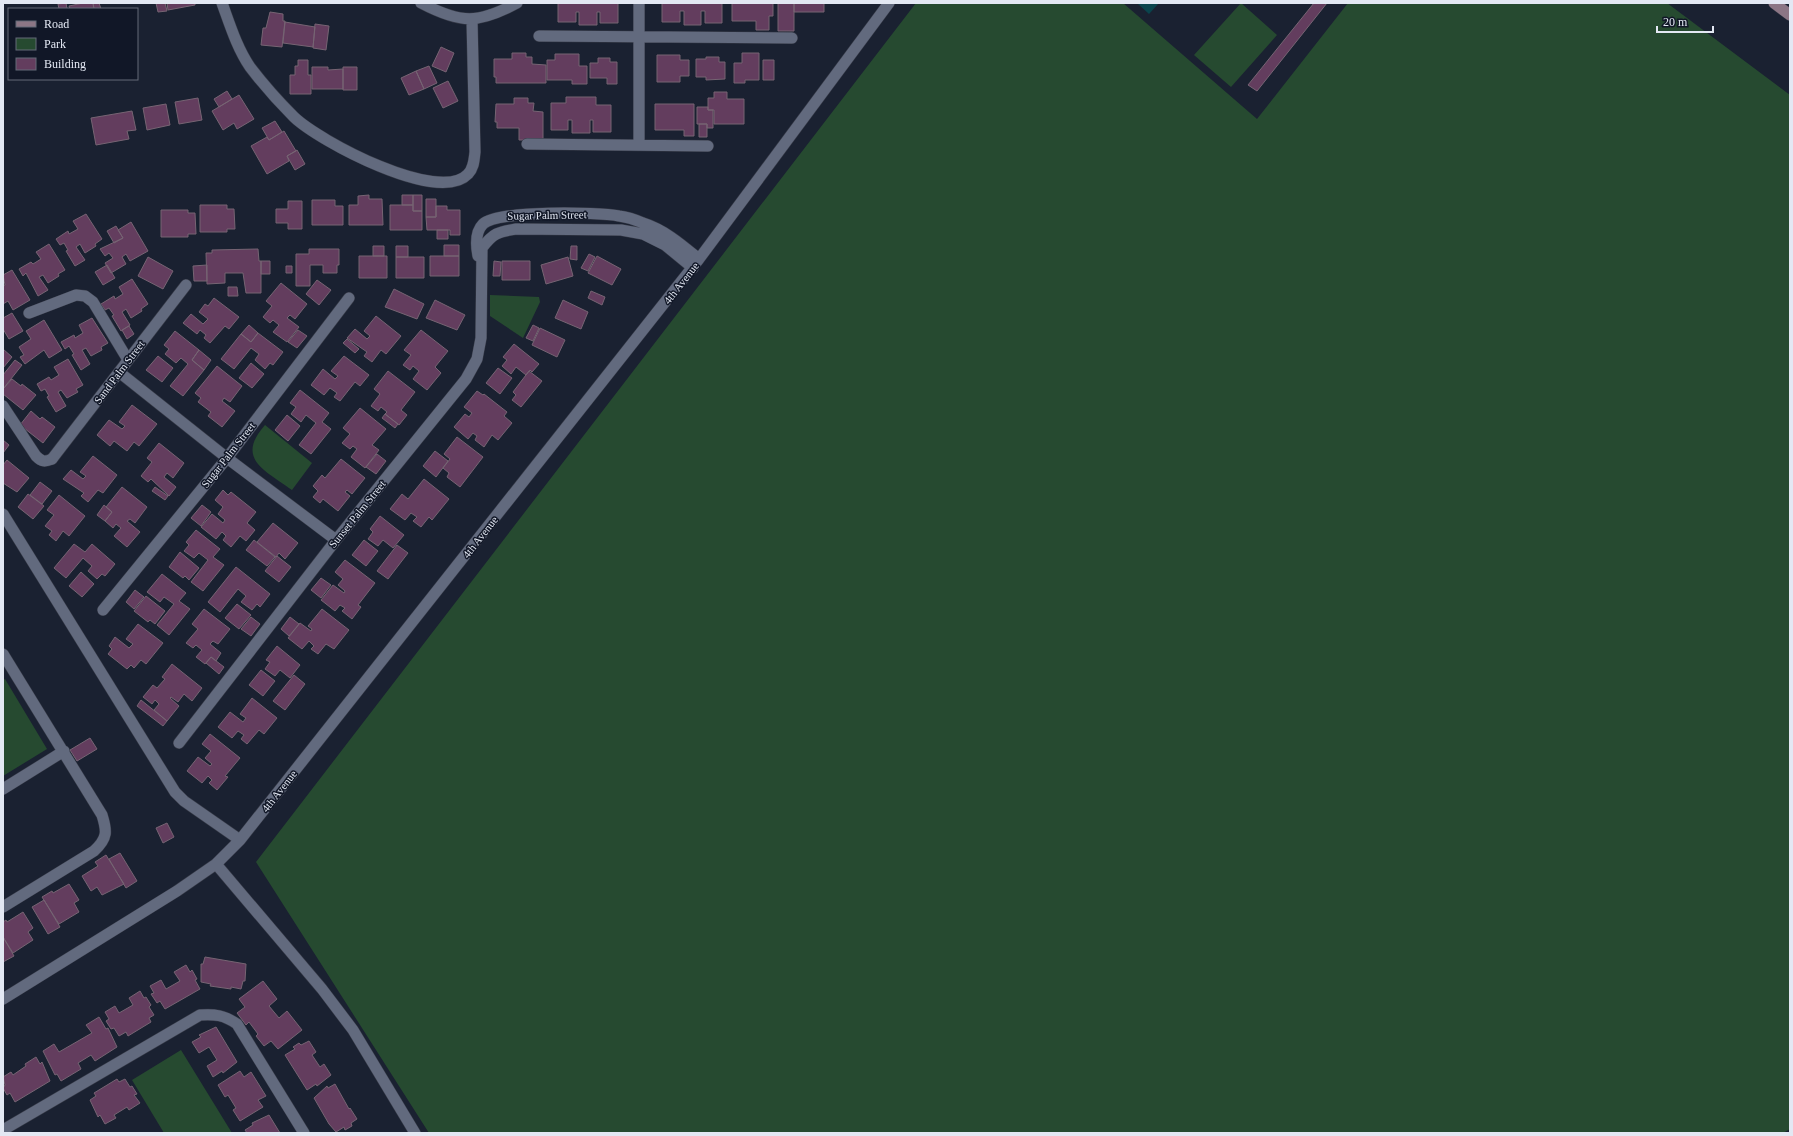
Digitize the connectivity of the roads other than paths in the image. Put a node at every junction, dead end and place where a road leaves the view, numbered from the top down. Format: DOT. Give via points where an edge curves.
graph roads {
  1 [pos="222,3"];
  2 [pos="421,3"];
  3 [pos="517,3"];
  4 [pos="639,3"];
  5 [pos="889,3"];
  6 [pos="1774,3"];
  7 [pos="1790,15"];
  8 [pos="472,20"];
  9 [pos="539,36"];
  10 [pos="639,37"];
  11 [pos="792,38"];
  12 [pos="527,144"];
  13 [pos="639,145"];
  14 [pos="708,146"];
  15 [pos="696,263"];
  16 [pos="480,266"];
  17 [pos="186,285"];
  18 [pos="349,298"];
  19 [pos="29,313"];
  20 [pos="128,360"];
  21 [pos="119,372"];
  22 [pos="3,406"];
  23 [pos="227,458"];
  24 [pos="3,514"];
  25 [pos="336,540"];
  26 [pos="103,610"];
  27 [pos="3,654"];
  28 [pos="6,667"];
  29 [pos="179,743"];
  30 [pos="64,751"];
  31 [pos="3,789"];
  32 [pos="240,840"];
  33 [pos="216,864"];
  34 [pos="3,907"];
  35 [pos="3,999"];
  36 [pos="3,1130"];
  37 [pos="304,1133"];
  38 [pos="416,1133"];
  1 -- 8 [label="street" via="236,40 250,66 296,118 324,140 372,164 412,177 440,182 455,181 467,175 473,166 475,152"];
  2 -- 8 [label="street" via="440,13"];
  3 -- 8 [label="street" via="499,13"];
  4 -- 10 [label="street"];
  5 -- 15 [label="street, 4th Avenue"];
  6 -- 7 [label="main road"];
  9 -- 10 [label="street"];
  10 -- 11 [label="street"];
  10 -- 13 [label="street"];
  12 -- 13 [label="street"];
  13 -- 14 [label="street"];
  15 -- 16 [label="street, Sugar Palm Street" via="642,234 621,230 516,229 491,236 482,248"];
  15 -- 16 [label="street, Sugar Palm Street" via="672,237 645,223 620,216 511,215 496,217 483,224 477,234 476,246"];
  15 -- 32 [label="street, 4th Avenue"];
  16 -- 25 [label="street, Sunset Palm Street" via="481,338 477,359 449,402"];
  17 -- 20 [label="street, Sand Palm Street"];
  18 -- 23 [label="street, Sugar Palm Street"];
  19 -- 20 [label="street" via="76,295 85,296 93,302"];
  20 -- 21 [label="street, Sand Palm Street"];
  21 -- 22 [label="street, Sand Palm Street" via="52,459 46,462 36,456"];
  21 -- 23 [label="street"];
  23 -- 25 [label="street"];
  23 -- 26 [label="street, Sugar Palm Street"];
  24 -- 32 [label="street" via="175,792"];
  25 -- 29 [label="street, Sunset Palm Street"];
  27 -- 28 [label="street"];
  28 -- 30 [label="street"];
  30 -- 31 [label="street"];
  30 -- 34 [label="street" via="102,814 106,834 103,843"];
  32 -- 33 [label="street, 4th Avenue"];
  33 -- 35 [label="street, 4th Avenue"];
  33 -- 38 [label="street" via="322,989 353,1030"];
  36 -- 37 [label="street" via="200,1015 211,1014 226,1016 237,1024"];
}
